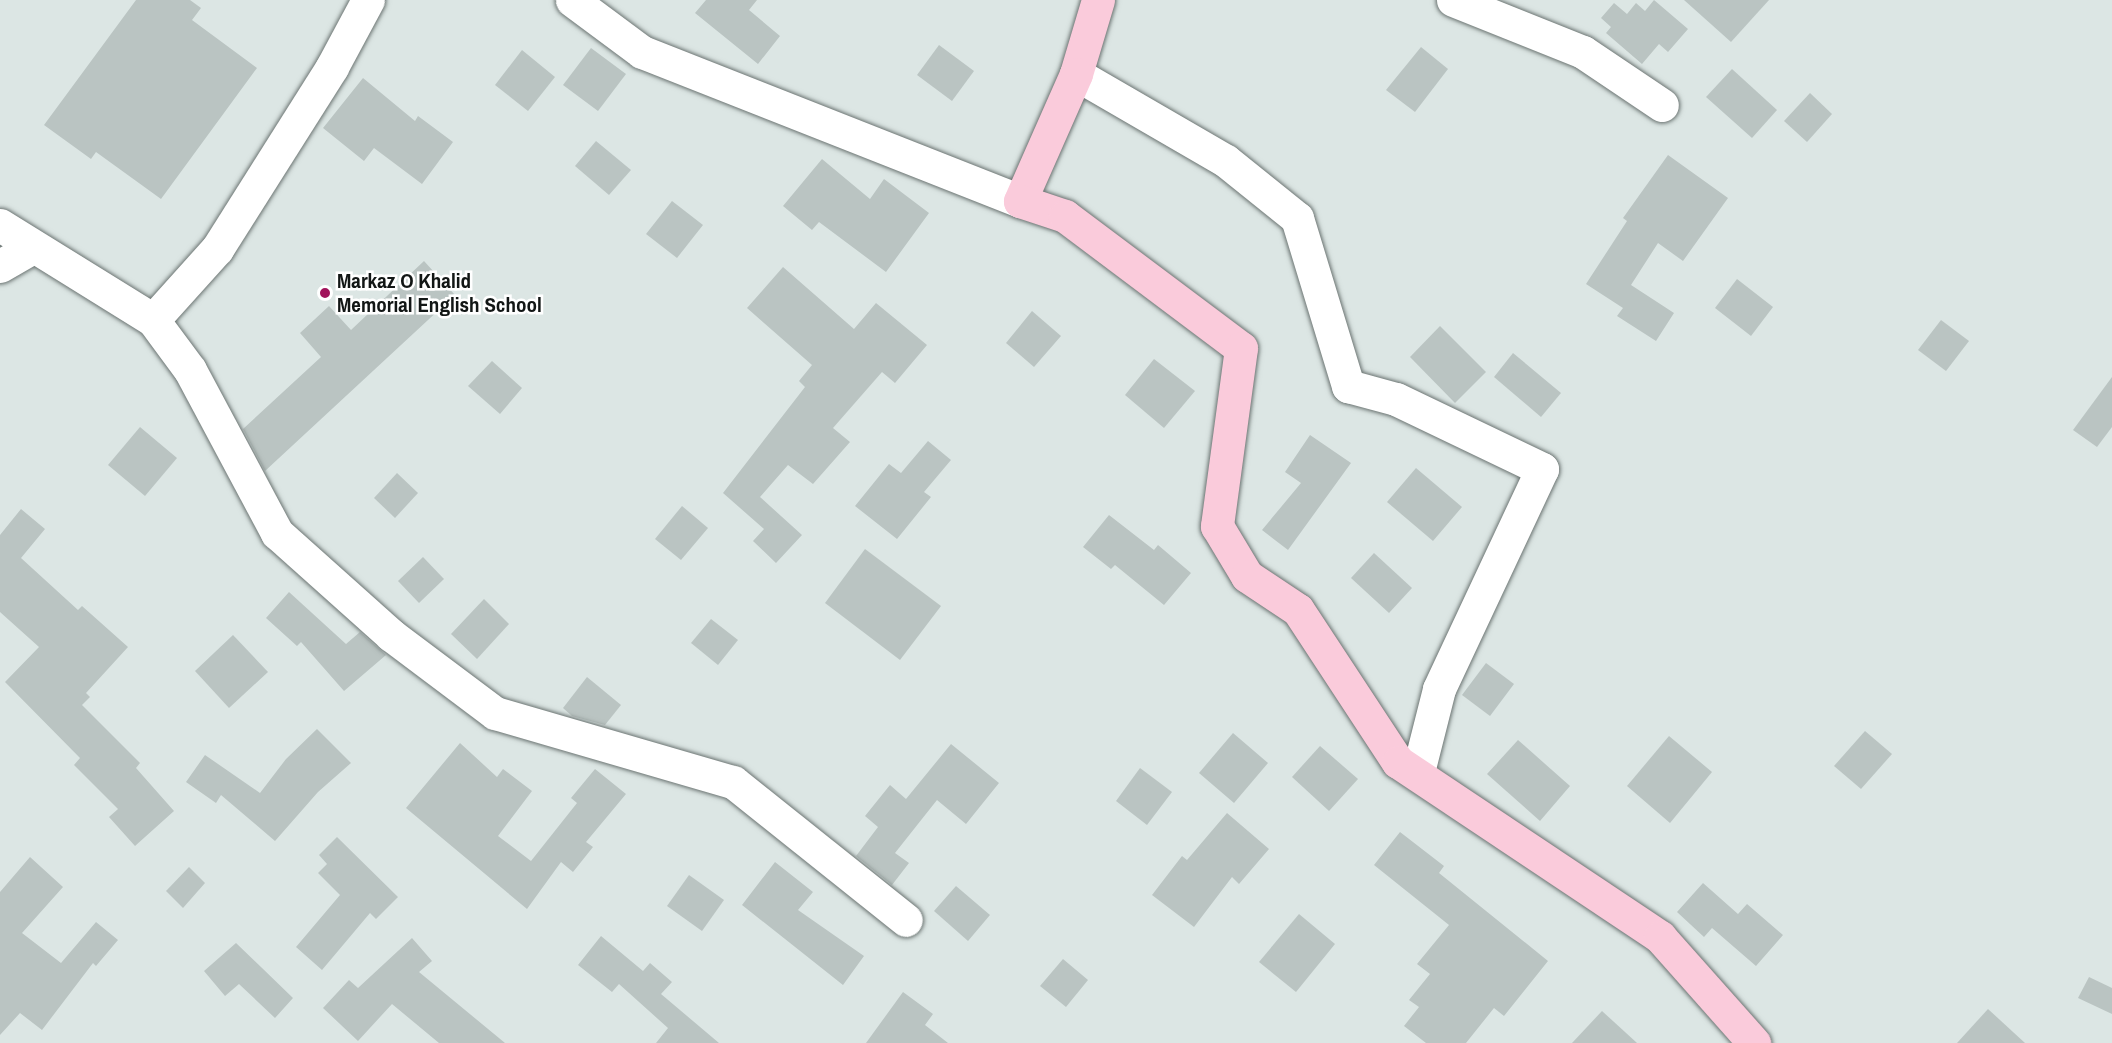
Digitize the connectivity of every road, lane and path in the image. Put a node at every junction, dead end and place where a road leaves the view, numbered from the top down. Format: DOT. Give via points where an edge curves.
graph roads {
  1 [pos="368,0"];
  2 [pos="572,0"];
  3 [pos="1098,0"];
  4 [pos="1453,0"];
  5 [pos="1076,74"];
  6 [pos="1662,105"];
  7 [pos="1020,201"];
  8 [pos="0,225"];
  9 [pos="31,248"];
  10 [pos="0,266"];
  11 [pos="153,320"];
  12 [pos="1418,772"];
  13 [pos="906,920"];
  14 [pos="1754,1043"];
  1 -- 11 [label="street" via="332,67 217,249"];
  2 -- 7 [label="street" via="642,52"];
  3 -- 5 [label="main road"];
  4 -- 6 [label="street" via="1583,52"];
  5 -- 7 [label="main road"];
  5 -- 12 [label="street" via="1226,161 1296,218 1348,386 1396,399 1542,469 1439,689"];
  7 -- 12 [label="main road" via="1065,216 1241,348 1217,525 1247,576 1298,610 1384,746 1398,762"];
  8 -- 9 [label="street"];
  9 -- 10 [label="street"];
  9 -- 11 [label="street"];
  11 -- 13 [label="street" via="190,370 277,533 391,635 495,713 733,783"];
  12 -- 14 [label="main road" via="1660,937"];
}
